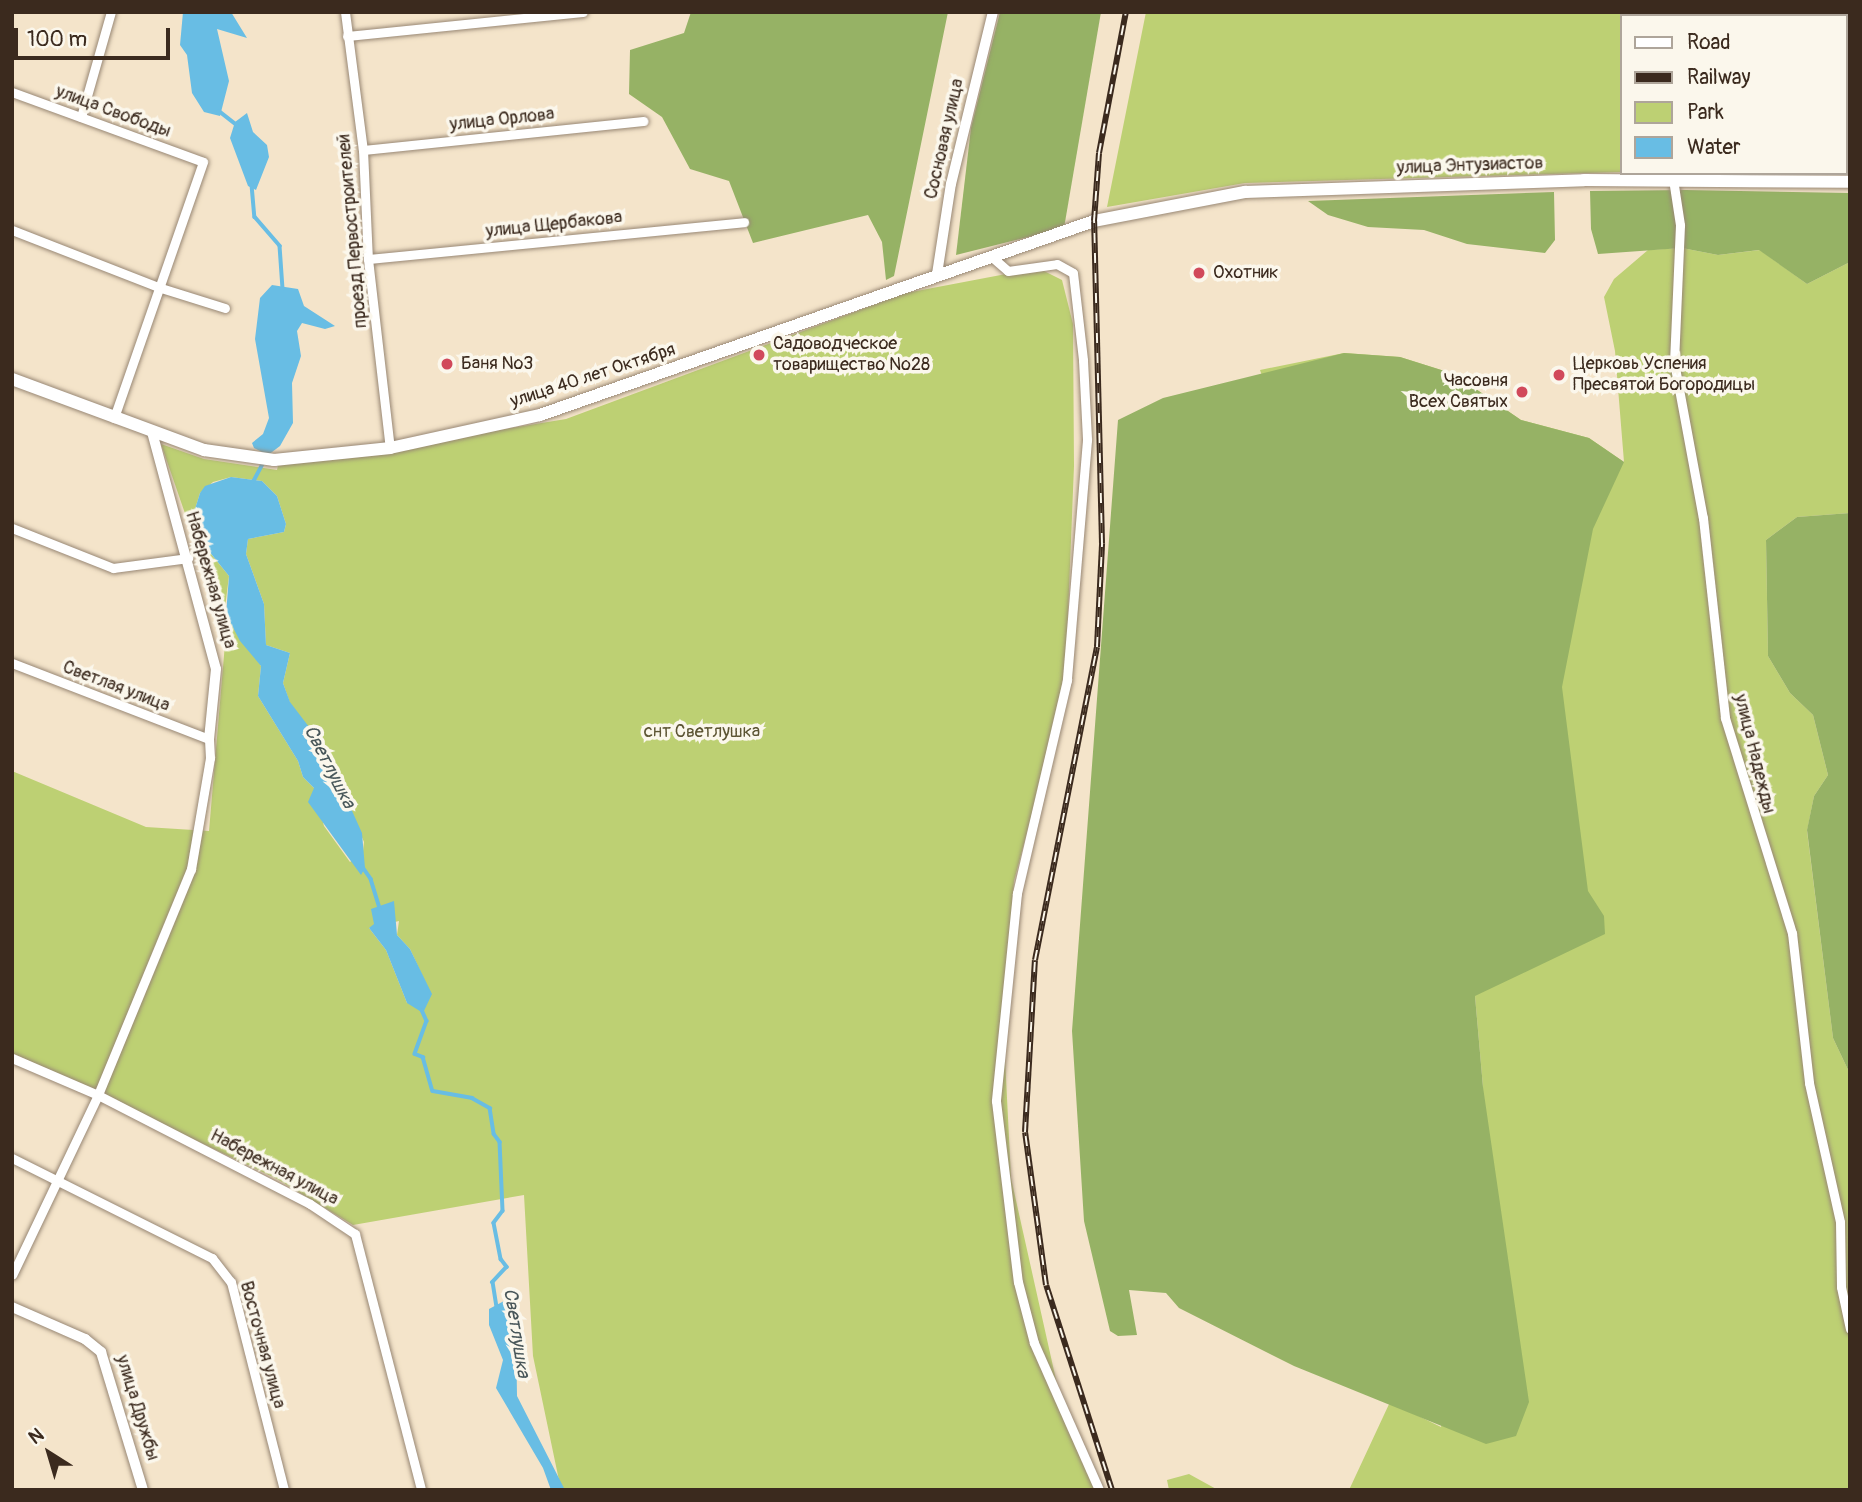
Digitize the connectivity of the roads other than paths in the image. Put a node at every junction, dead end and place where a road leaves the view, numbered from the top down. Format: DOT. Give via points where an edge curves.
graph roads {
  1 [pos="111,12"];
  2 [pos="345,12"];
  3 [pos="583,12"];
  4 [pos="993,12"];
  5 [pos="347,36"];
  6 [pos="12,92"];
  7 [pos="81,117"];
  8 [pos="644,121"];
  9 [pos="363,150"];
  10 [pos="1673,179"];
  11 [pos="1850,182"];
  12 [pos="1094,221"];
  13 [pos="744,222"];
  14 [pos="12,230"];
  15 [pos="992,257"];
  16 [pos="368,259"];
  17 [pos="937,274"];
  18 [pos="161,288"];
  19 [pos="225,308"];
  20 [pos="12,379"];
  21 [pos="114,418"];
  22 [pos="152,432"];
  23 [pos="390,448"];
  24 [pos="12,528"];
  25 [pos="188,558"];
  26 [pos="12,663"];
  27 [pos="209,739"];
  28 [pos="12,1058"];
  29 [pos="98,1096"];
  30 [pos="12,1158"];
  31 [pos="59,1179"];
  32 [pos="12,1275"];
  33 [pos="12,1307"];
  34 [pos="1850,1329"];
  35 [pos="144,1490"];
  36 [pos="284,1490"];
  37 [pos="421,1490"];
  38 [pos="1099,1490"];
  1 -- 7 [label="street"];
  2 -- 5 [label="street, проезд Первостроителей"];
  3 -- 5 [label="street"];
  4 -- 17 [label="street, Сосновая улица" via="951,184"];
  5 -- 9 [label="street, проезд Первостроителей"];
  6 -- 7 [label="street, улица Свободы"];
  7 -- 18 [label="street, улица Свободы" via="203,162"];
  8 -- 9 [label="street, улица Орлова"];
  9 -- 16 [label="street, проезд Первостроителей"];
  10 -- 11 [label="main road, улица Энтузиастов"];
  10 -- 12 [label="main road, улица Энтузиастов" via="1245,192"];
  10 -- 34 [label="street, улица Надежды" via="1680,225 1674,362 1703,518 1725,718 1792,933 1809,1083 1840,1222 1841,1287"];
  12 -- 15 [label="main road, улица 40 лет Октября"];
  13 -- 16 [label="street, улица Щербакова"];
  14 -- 18 [label="street"];
  15 -- 17 [label="main road, улица 40 лет Октября"];
  15 -- 38 [label="street" via="1008,271 1057,264 1073,274 1083,360 1087,440 1067,680 1017,893 996,1101 1018,1282 1034,1343"];
  16 -- 23 [label="street, проезд Первостроителей"];
  17 -- 23 [label="main road, улица 40 лет Октября" via="540,415"];
  18 -- 19 [label="street"];
  18 -- 21 [label="street"];
  20 -- 21 [label="main road, улица 40 лет Октября"];
  21 -- 22 [label="main road, улица 40 лет Октября"];
  22 -- 23 [label="main road, улица 40 лет Октября" via="204,450 267,459"];
  22 -- 25 [label="street, Набережная улица"];
  24 -- 25 [label="street" via="113,568"];
  25 -- 27 [label="street, Набережная улица" via="216,669"];
  26 -- 27 [label="street, Светлая улица"];
  27 -- 29 [label="street" via="191,869"];
  28 -- 29 [label="street, Набережная улица"];
  29 -- 31 [label="street"];
  29 -- 37 [label="street, Набережная улица" via="310,1203 355,1234"];
  30 -- 31 [label="street, Восточная улица"];
  31 -- 32 [label="street"];
  31 -- 36 [label="street, Восточная улица" via="212,1258 231,1282"];
  33 -- 35 [label="street, улица Дружбы" via="85,1339 101,1352"];
}
